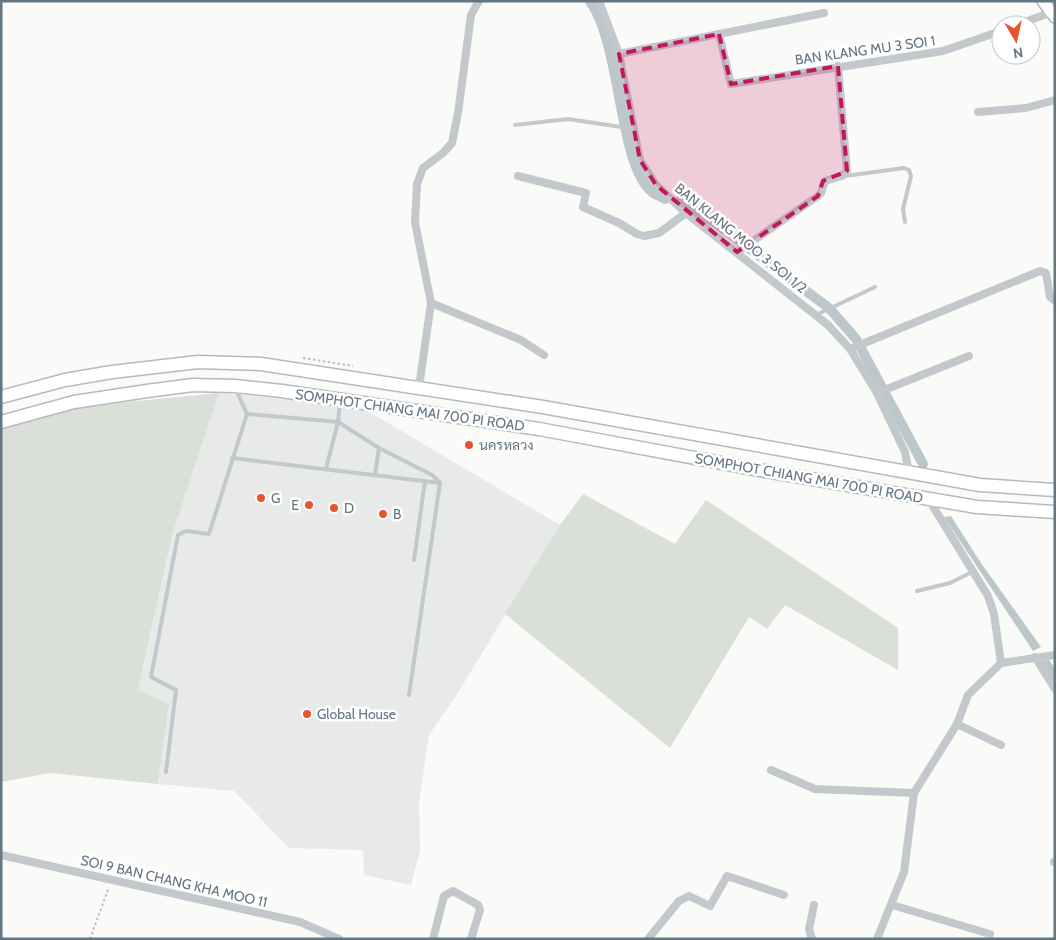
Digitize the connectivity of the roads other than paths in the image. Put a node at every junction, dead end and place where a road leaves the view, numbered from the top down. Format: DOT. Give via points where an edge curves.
graph roads {
  1 [pos="479,1"];
  2 [pos="599,1"];
  3 [pos="1043,1"];
  4 [pos="824,13"];
  5 [pos="1053,15"];
  6 [pos="719,34"];
  7 [pos="991,34"];
  8 [pos="619,54"];
  9 [pos="838,66"];
  10 [pos="1055,100"];
  11 [pos="978,112"];
  12 [pos="515,125"];
  13 [pos="631,129"];
  14 [pos="518,176"];
  15 [pos="842,176"];
  16 [pos="686,214"];
  17 [pos="905,222"];
  18 [pos="737,252"];
  19 [pos="875,287"];
  20 [pos="1055,301"];
  21 [pos="431,303"];
  22 [pos="816,315"];
  23 [pos="850,349"];
  24 [pos="544,355"];
  25 [pos="969,356"];
  26 [pos="235,386"];
  27 [pos="419,387"];
  28 [pos="877,393"];
  29 [pos="1,397"];
  30 [pos="340,399"];
  31 [pos="247,414"];
  32 [pos="1,422"];
  33 [pos="338,422"];
  34 [pos="379,448"];
  35 [pos="232,458"];
  36 [pos="326,470"];
  37 [pos="910,473"];
  38 [pos="375,475"];
  39 [pos="425,481"];
  40 [pos="440,482"];
  41 [pos="1055,490"];
  42 [pos="929,500"];
  43 [pos="1055,512"];
  44 [pos="414,560"];
  45 [pos="972,572"];
  46 [pos="917,590"];
  47 [pos="1055,655"];
  48 [pos="1035,657"];
  49 [pos="1001,663"];
  50 [pos="1055,689"];
  51 [pos="409,695"];
  52 [pos="957,724"];
  53 [pos="1001,745"];
  54 [pos="772,770"];
  55 [pos="166,772"];
  56 [pos="914,793"];
  57 [pos="1,855"];
  58 [pos="784,895"];
  59 [pos="814,905"];
  60 [pos="892,905"];
  61 [pos="990,934"];
  62 [pos="339,939"];
  63 [pos="432,939"];
  64 [pos="472,939"];
  65 [pos="648,939"];
  66 [pos="812,939"];
  67 [pos="877,939"];
  1 -- 21 [label="street" via="471,15 452,143 443,154 422,168 417,184 415,222"];
  2 -- 8 [label="street, BAN KLANG MOO 3 SOI 1/2"];
  3 -- 5 [label="street"];
  4 -- 6 [label="street"];
  6 -- 8 [label="street"];
  6 -- 9 [label="street, BAN KLANG MU 3 SOI 1" via="731,84"];
  7 -- 9 [label="street, BAN KLANG MU 3 SOI 1" via="943,51"];
  8 -- 13 [label="street, BAN KLANG MOO 3 SOI 1/2"];
  9 -- 15 [label="street" via="847,165"];
  10 -- 11 [label="street" via="1026,108"];
  12 -- 13 [label="lane" via="568,119"];
  13 -- 16 [label="street, BAN KLANG MOO 3 SOI 1/2" via="640,160 656,185"];
  14 -- 16 [label="street" via="586,193 583,206 637,234 659,233"];
  15 -- 17 [label="lane" via="909,170 911,176 903,209"];
  15 -- 18 [label="street" via="825,181 818,196"];
  16 -- 18 [label="street, BAN KLANG MOO 3 SOI 1/2"];
  18 -- 22 [label="street, BAN KLANG MOO 3 SOI 1/2"];
  19 -- 22 [label="lane"];
  20 -- 23 [label="street" via="1050,297 1046,273 1040,271"];
  21 -- 24 [label="street" via="521,340"];
  21 -- 27 [label="street"];
  22 -- 23 [label="street, BAN KLANG MOO 3 SOI 1/2"];
  23 -- 28 [label="street, BAN KLANG MOO 3 SOI 1/2"];
  25 -- 28 [label="street"];
  26 -- 30 [label="main road, SOMPHOT CHIANG MAI 700 PI ROAD"];
  26 -- 31 [label="lane"];
  26 -- 32 [label="main road, SOMPHOT CHIANG MAI 700 PI ROAD" via="193,385 74,402"];
  27 -- 29 [label="main road, SOMPHOT CHIANG MAI 700 PI ROAD" via="260,364 198,362 65,380"];
  27 -- 37 [label="main road, SOMPHOT CHIANG MAI 700 PI ROAD"];
  28 -- 37 [label="street, BAN KLANG MOO 3 SOI 1/2" via="905,452"];
  30 -- 33 [label="lane"];
  30 -- 42 [label="main road, SOMPHOT CHIANG MAI 700 PI ROAD" via="539,429"];
  31 -- 33 [label="lane"];
  31 -- 35 [label="lane"];
  33 -- 34 [label="lane"];
  33 -- 36 [label="lane"];
  34 -- 38 [label="lane"];
  34 -- 40 [label="lane"];
  35 -- 36 [label="lane"];
  35 -- 55 [label="lane" via="209,534 186,531 178,535 151,677 176,690"];
  36 -- 38 [label="lane"];
  37 -- 41 [label="main road, SOMPHOT CHIANG MAI 700 PI ROAD" via="980,485"];
  38 -- 39 [label="lane"];
  39 -- 40 [label="lane"];
  39 -- 44 [label="lane"];
  40 -- 51 [label="lane"];
  42 -- 43 [label="main road, SOMPHOT CHIANG MAI 700 PI ROAD"];
  42 -- 45 [label="street"];
  45 -- 46 [label="lane" via="950,583"];
  45 -- 49 [label="street" via="988,596 994,614"];
  47 -- 48 [label="street"];
  48 -- 49 [label="street"];
  48 -- 50 [label="street"];
  49 -- 52 [label="street" via="968,694"];
  52 -- 53 [label="street"];
  52 -- 56 [label="street"];
  54 -- 56 [label="street" via="815,789"];
  56 -- 60 [label="street" via="904,872"];
  57 -- 62 [label="street, SOI 9 BAN CHANG KHA MOO 11" via="300,922"];
  58 -- 65 [label="street" via="727,876 710,906 689,896 679,901"];
  59 -- 66 [label="street" via="809,929"];
  60 -- 61 [label="street"];
  60 -- 67 [label="street"];
  63 -- 64 [label="street" via="444,896 452,891 480,910"];
}
